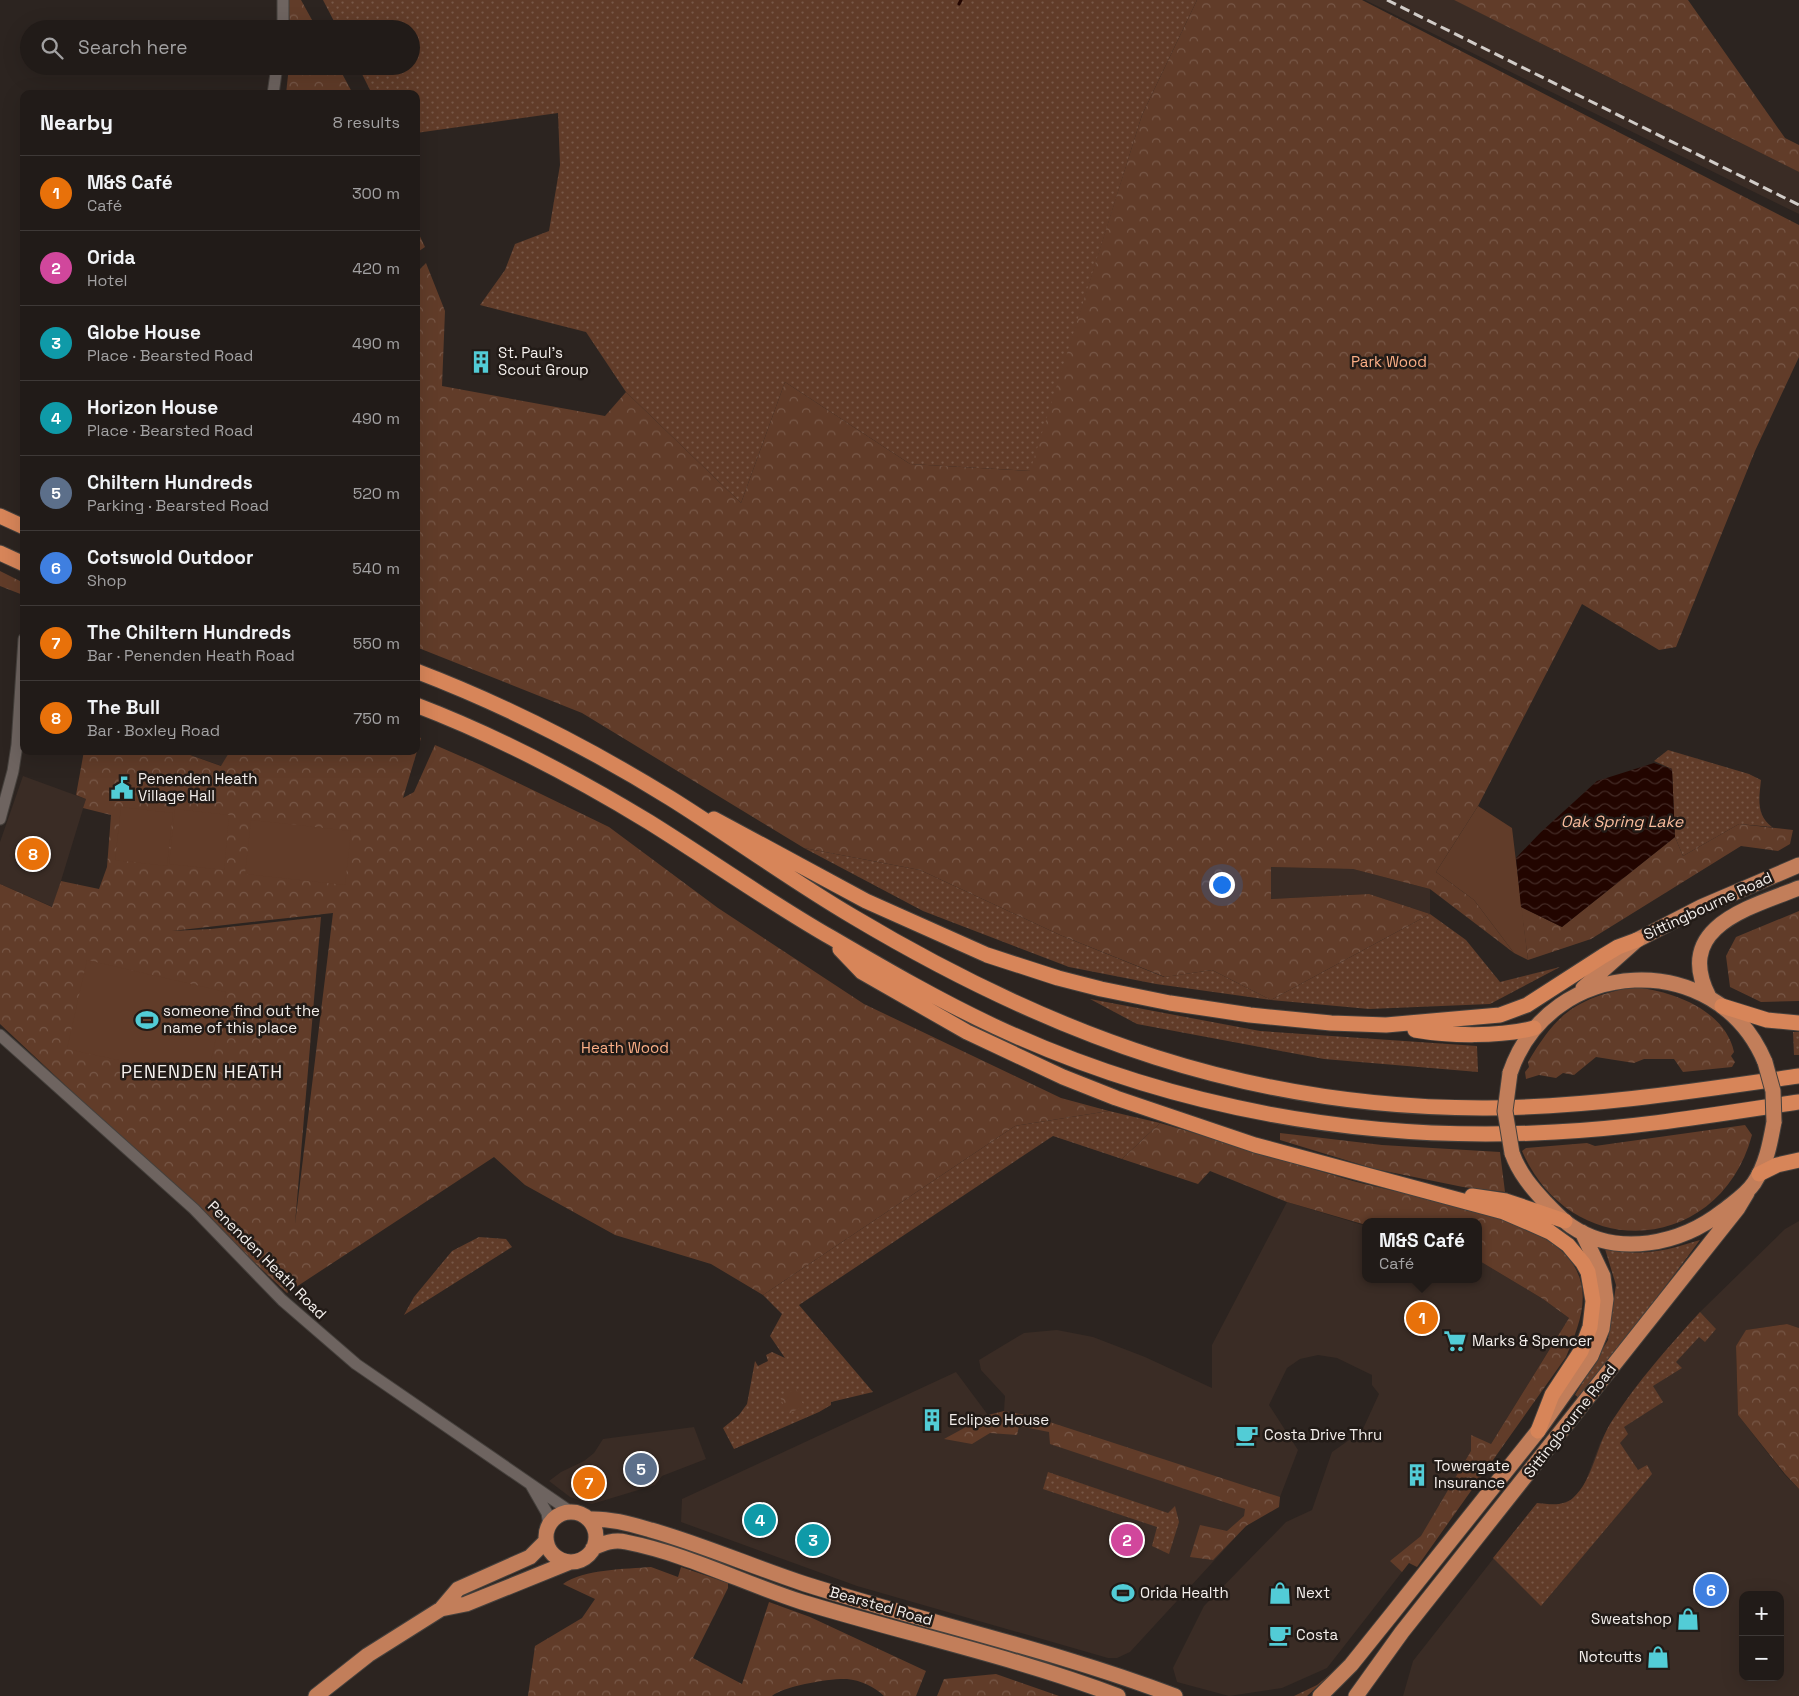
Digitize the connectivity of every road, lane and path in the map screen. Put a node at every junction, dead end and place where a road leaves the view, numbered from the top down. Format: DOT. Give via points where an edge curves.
graph roads {
  1 [pos="284,0"];
  2 [pos="283,20"];
  3 [pos="276,75"];
  4 [pos="274,90"];
  5 [pos="0,516"];
  6 [pos="20,525"];
  7 [pos="0,553"];
  8 [pos="20,562"];
  9 [pos="420,673"];
  10 [pos="20,700"];
  11 [pos="420,707"];
  12 [pos="671,799"];
  13 [pos="0,819"];
  14 [pos="1799,865"];
  15 [pos="1799,888"];
  16 [pos="829,936"];
  17 [pos="1637,940"];
  18 [pos="1576,994"];
  19 [pos="1709,997"];
  20 [pos="1722,1006"];
  21 [pos="1799,1022"];
  22 [pos="1386,1024"];
  23 [pos="1534,1028"];
  24 [pos="0,1035"];
  25 [pos="1799,1076"];
  26 [pos="1799,1102"];
  27 [pos="1799,1160"];
  28 [pos="1759,1174"];
  29 [pos="1435,1193"];
  30 [pos="1747,1193"];
  31 [pos="1565,1221"];
  32 [pos="1582,1232"];
  33 [pos="1538,1431"];
  34 [pos="531,1485"];
  35 [pos="571,1512"];
  36 [pos="588,1519"];
  37 [pos="549,1525"];
  38 [pos="546,1541"];
  39 [pos="593,1548"];
  40 [pos="570,1562"];
  41 [pos="441,1609"];
  42 [pos="316,1696"];
  43 [pos="1118,1696"];
  44 [pos="1174,1696"];
  45 [pos="1320,1696"];
  46 [pos="1356,1696"];
  1 -- 2 [label="street"];
  3 -- 4 [label="street"];
  5 -- 6 [label="highway"];
  7 -- 8 [label="highway"];
  9 -- 12 [label="highway" via="539,724"];
  10 -- 13 [label="street" via="17,745"];
  11 -- 16 [label="highway" via="514,747 607,797"];
  12 -- 22 [label="highway" via="731,826 866,901 987,955 1027,969 1170,1003 1283,1019"];
  12 -- 25 [label="highway" via="814,893 984,990 1100,1040 1230,1078 1353,1100 1487,1108 1633,1099"];
  14 -- 17 [label="highway, Sittingbourne Road" via="1701,907"];
  15 -- 19 [label="highway, Sittingbourne Road" via="1738,913 1713,930 1701,949 1699,965"];
  16 -- 26 [label="highway" via="980,1019 1060,1054 1155,1087 1241,1109 1297,1119 1372,1129 1441,1133 1541,1133 1616,1127"];
  16 -- 29 [label="highway" via="862,972 878,982 967,1032 1063,1077 1255,1145"];
  17 -- 18 [label="highway, Sittingbourne Road"];
  17 -- 22 [label="highway" via="1618,947 1518,1010 1487,1017"];
  18 -- 19 [label="highway, Sittingbourne Road" via="1603,984 1638,980 1670,984"];
  18 -- 23 [label="highway, Sittingbourne Road"];
  19 -- 20 [label="highway, Sittingbourne Road"];
  20 -- 21 [label="highway" via="1767,1020"];
  20 -- 28 [label="highway, Sittingbourne Road, bridge" via="1745,1027 1765,1062 1772,1091 1774,1122 1768,1153"];
  22 -- 23 [label="highway" via="1451,1033 1502,1033"];
  23 -- 31 [label="highway, Sittingbourne Road, bridge" via="1510,1073 1505,1120 1512,1153 1526,1180"];
  24 -- 34 [label="street, Penenden Heath Road" via="194,1209 282,1300 318,1331 379,1381"];
  27 -- 28 [label="highway" via="1776,1165"];
  28 -- 30 [label="highway, Sittingbourne Road"];
  29 -- 31 [label="highway" via="1506,1200"];
  29 -- 33 [label="highway" via="1504,1212 1541,1227 1568,1245 1588,1272 1593,1300 1590,1326 1581,1351 1552,1396"];
  30 -- 32 [label="highway, Sittingbourne Road" via="1686,1234 1662,1241 1611,1242"];
  30 -- 46 [label="highway, Sittingbourne Road" via="1402,1632"];
  31 -- 32 [label="highway, Sittingbourne Road"];
  32 -- 33 [label="highway, Sittingbourne Road" via="1603,1276 1606,1299 1602,1329 1591,1356"];
  33 -- 45 [label="highway, Sittingbourne Road" via="1357,1658"];
  34 -- 35 [label="street, Penenden Heath Road"];
  34 -- 37 [label="street, Penenden Heath Road" via="547,1513"];
  35 -- 36 [label="highway"];
  35 -- 37 [label="highway" via="558,1516"];
  36 -- 39 [label="highway" via="596,1533"];
  36 -- 44 [label="highway, Bearsted Road" via="627,1523 690,1542 802,1583 1019,1644"];
  37 -- 38 [label="highway"];
  38 -- 40 [label="highway" via="557,1557"];
  38 -- 41 [label="highway" via="530,1557 458,1589"];
  39 -- 40 [label="highway" via="584,1558"];
  39 -- 43 [label="highway, Bearsted Road" via="615,1541 645,1546 794,1599 981,1652"];
  40 -- 41 [label="highway" via="466,1604"];
  41 -- 42 [label="highway" via="368,1655"];
}
